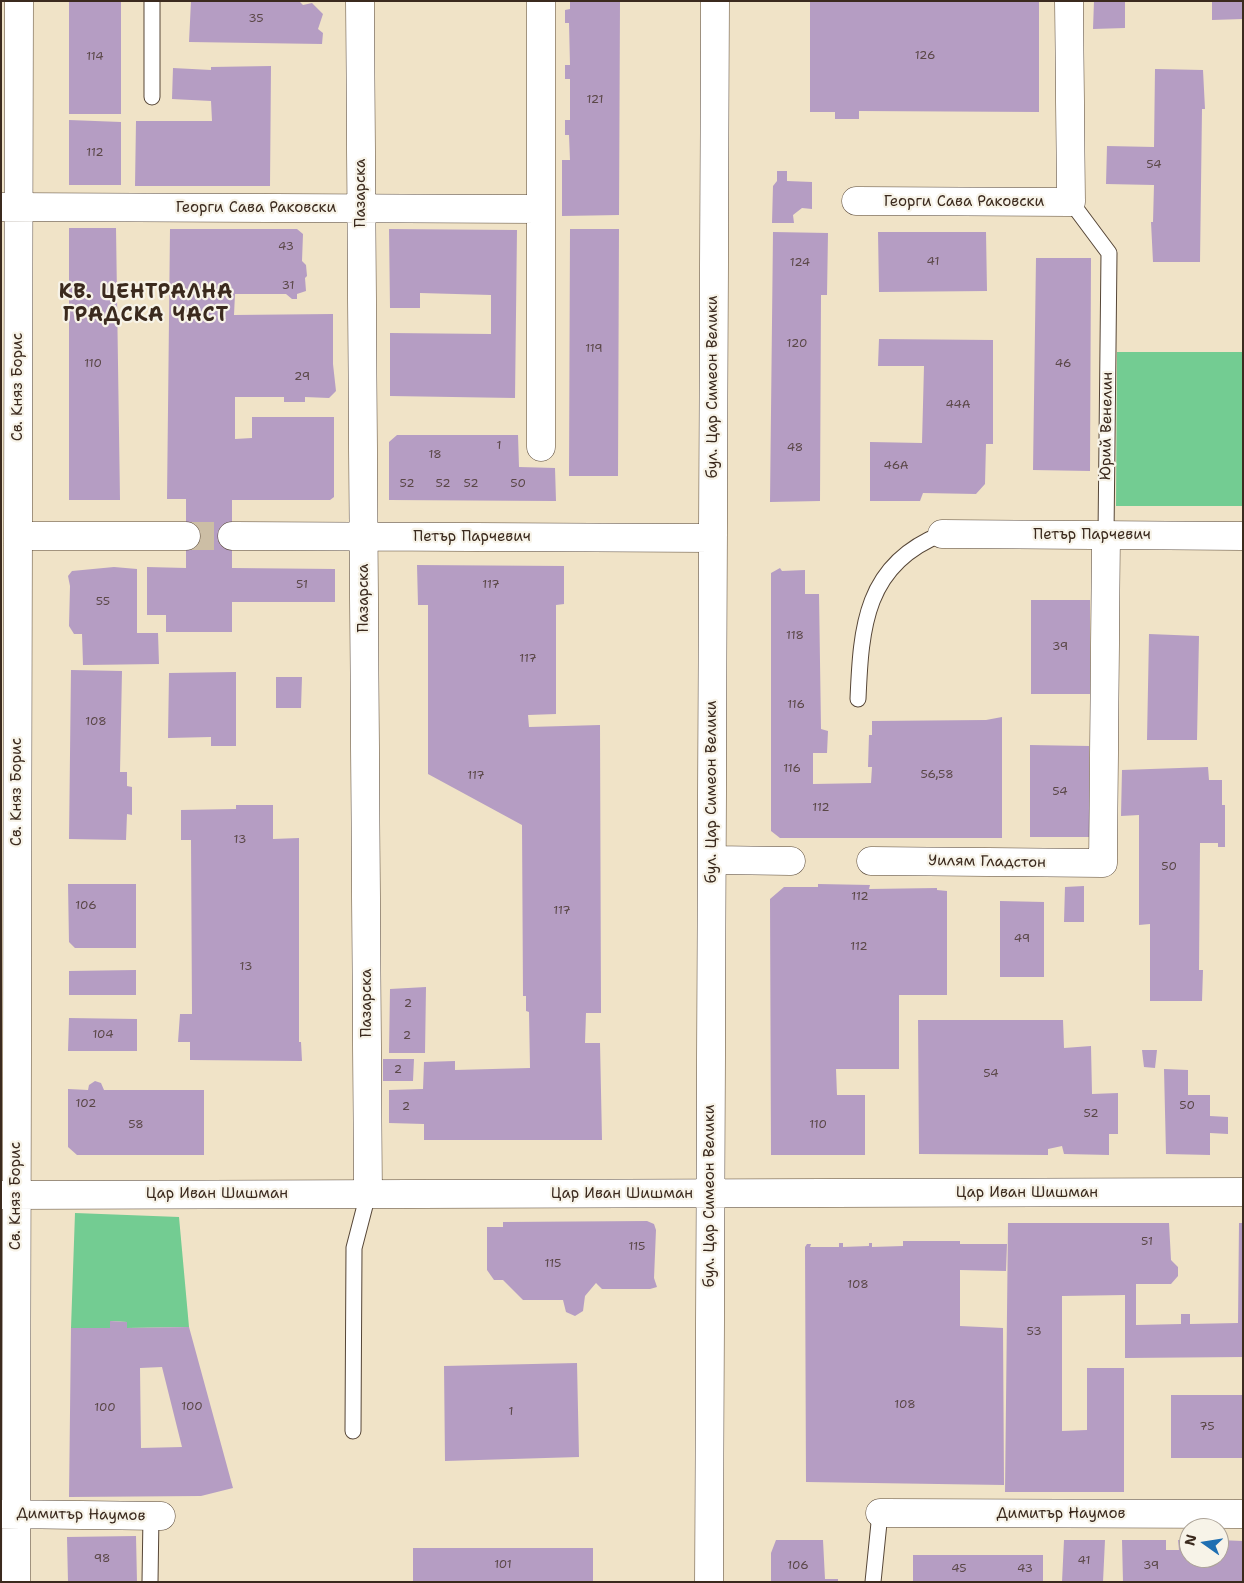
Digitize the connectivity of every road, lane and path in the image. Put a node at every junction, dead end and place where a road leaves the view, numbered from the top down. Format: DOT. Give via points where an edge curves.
graph roads {
  1 [pos="19,1"];
  2 [pos="152,1"];
  3 [pos="360,1"];
  4 [pos="541,1"];
  5 [pos="715,1"];
  6 [pos="1068,1"];
  7 [pos="152,97"];
  8 [pos="856,202"];
  9 [pos="1071,202"];
  10 [pos="10,207"];
  11 [pos="361,208"];
  12 [pos="541,209"];
  13 [pos="541,447"];
  14 [pos="942,534"];
  15 [pos="1106,535"];
  16 [pos="18,536"];
  17 [pos="186,536"];
  18 [pos="232,536"];
  19 [pos="1243,536"];
  20 [pos="364,537"];
  21 [pos="713,538"];
  22 [pos="858,699"];
  23 [pos="712,860"];
  24 [pos="791,861"];
  25 [pos="871,861"];
  26 [pos="1103,863"];
  27 [pos="1243,1192"];
  28 [pos="368,1194"];
  29 [pos="710,1194"];
  30 [pos="9,1195"];
  31 [pos="353,1431"];
  32 [pos="880,1513"];
  33 [pos="9,1514"];
  34 [pos="1243,1514"];
  35 [pos="156,1516"];
  36 [pos="16,1582"];
  37 [pos="150,1582"];
  38 [pos="709,1582"];
  39 [pos="874,1582"];
  1 -- 10 [label="street, Св. Княз Борис"];
  2 -- 7 [label="lane"];
  3 -- 11 [label="street, Пазарска"];
  4 -- 12 [label="street"];
  5 -- 21 [label="street, бул. Цар Симеон Велики"];
  6 -- 9 [label="street"];
  8 -- 9 [label="street, Георги Сава Раковски"];
  9 -- 15 [label="lane, Юрий Венелин" via="1109,253"];
  10 -- 11 [label="street, Георги Сава Раковски"];
  10 -- 16 [label="street, Св. Княз Борис"];
  11 -- 12 [label="street, Георги Сава Раковски"];
  11 -- 20 [label="street, Пазарска"];
  12 -- 13 [label="street"];
  14 -- 15 [label="street, Петър Парчевич"];
  14 -- 22 [label="lane" via="926,540 906,555 877,589 862,633"];
  15 -- 19 [label="street, Петър Парчевич"];
  15 -- 26 [label="street, Юрий Венелин"];
  16 -- 17 [label="street"];
  16 -- 30 [label="street, Св. Княз Борис"];
  18 -- 20 [label="street, Петър Парчевич"];
  20 -- 21 [label="street, Петър Парчевич"];
  20 -- 28 [label="street, Пазарска"];
  21 -- 23 [label="street, бул. Цар Симеон Велики"];
  23 -- 24 [label="street"];
  23 -- 29 [label="street, бул. Цар Симеон Велики"];
  25 -- 26 [label="street, Уилям Гладстон"];
  27 -- 29 [label="street, Цар Иван Шишман"];
  28 -- 29 [label="street, Цар Иван Шишман"];
  28 -- 30 [label="street, Цар Иван Шишман"];
  28 -- 31 [label="lane" via="354,1248"];
  29 -- 38 [label="street, бул. Цар Симеон Велики"];
  30 -- 33 [label="street, Св. Княз Борис"];
  32 -- 34 [label="street, Димитър Наумов"];
  32 -- 39 [label="lane"];
  33 -- 35 [label="street, Димитър Наумов"];
  33 -- 36 [label="street, Св. Княз Борис"];
  35 -- 37 [label="lane"];
}
